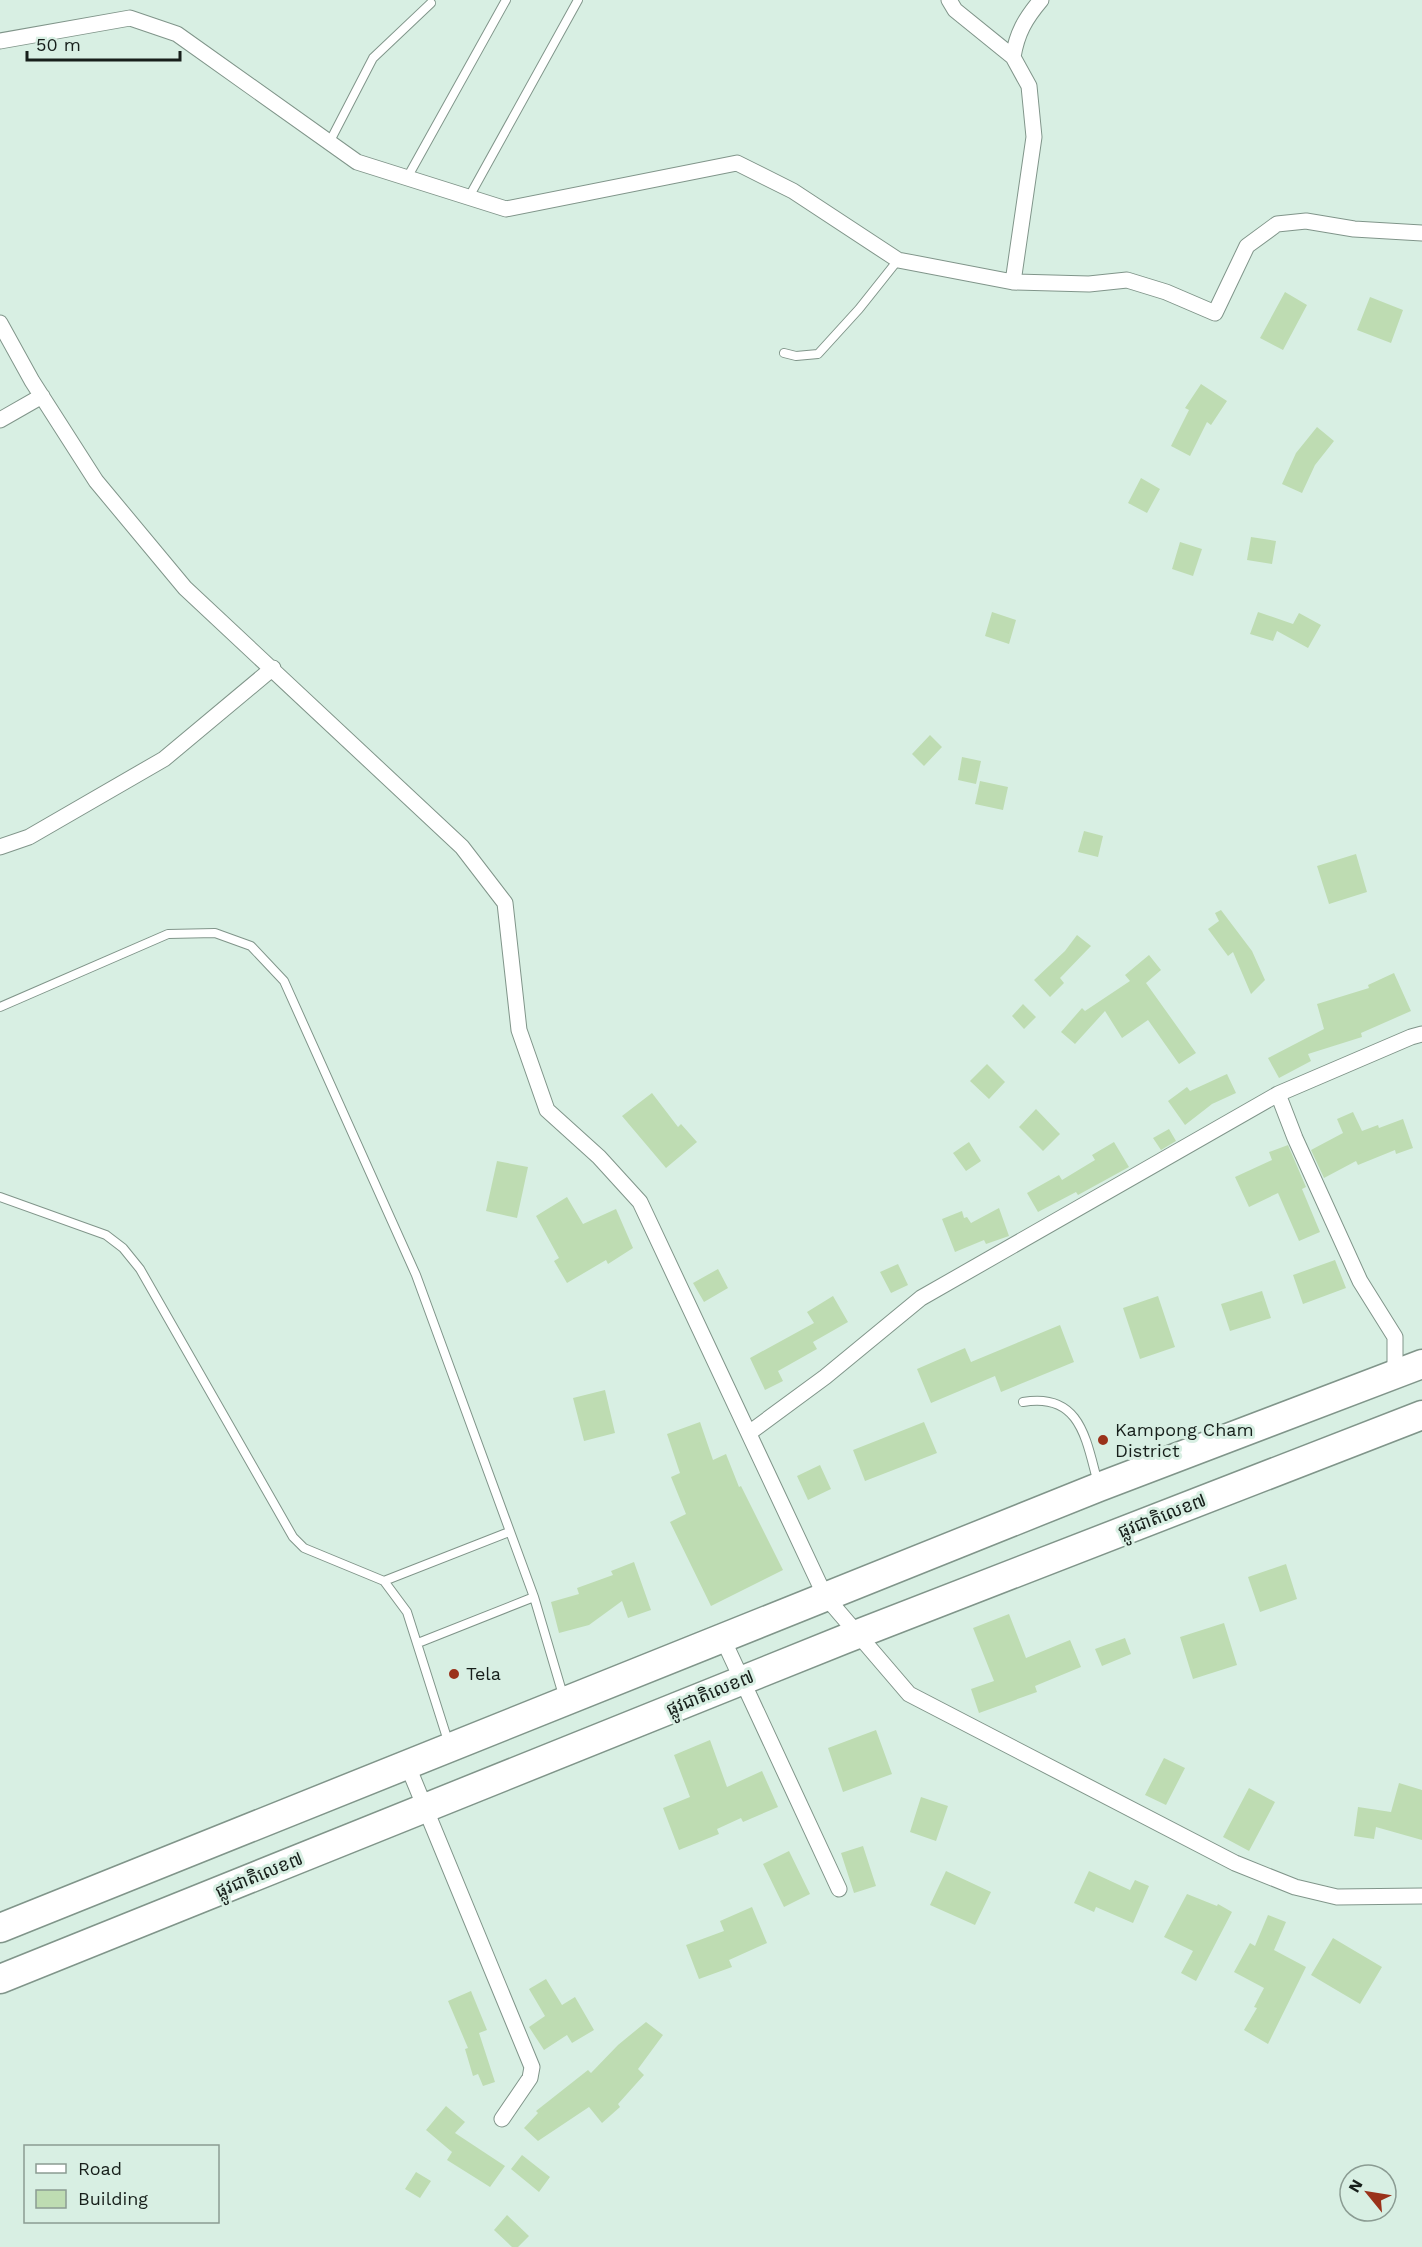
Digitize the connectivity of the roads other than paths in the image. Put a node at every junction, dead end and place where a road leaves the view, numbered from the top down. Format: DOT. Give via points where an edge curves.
graph roads {
  1 [pos="506,0"];
  2 [pos="578,0"];
  3 [pos="949,0"];
  4 [pos="1041,0"];
  5 [pos="431,3"];
  6 [pos="0,41"];
  7 [pos="1013,57"];
  8 [pos="329,143"];
  9 [pos="406,178"];
  10 [pos="469,197"];
  11 [pos="1422,232"];
  12 [pos="898,260"];
  13 [pos="1013,282"];
  14 [pos="0,322"];
  15 [pos="784,353"];
  16 [pos="42,396"];
  17 [pos="0,420"];
  18 [pos="273,668"];
  19 [pos="0,847"];
  20 [pos="0,1007"];
  21 [pos="1422,1034"];
  22 [pos="1278,1094"];
  23 [pos="0,1197"];
  24 [pos="1422,1364"];
  25 [pos="1395,1375"];
  26 [pos="1023,1402"];
  27 [pos="1422,1415"];
  28 [pos="749,1432"];
  29 [pos="1099,1487"];
  30 [pos="509,1532"];
  31 [pos="384,1581"];
  32 [pos="825,1596"];
  33 [pos="534,1597"];
  34 [pos="722,1637"];
  35 [pos="418,1643"];
  36 [pos="565,1702"];
  37 [pos="450,1747"];
  38 [pos="407,1764"];
  39 [pos="839,1889"];
  40 [pos="1422,1896"];
  41 [pos="0,1928"];
  42 [pos="0,1979"];
  43 [pos="502,2119"];
  1 -- 9 [label="lane"];
  2 -- 10 [label="lane"];
  3 -- 7 [label="street" via="955,10"];
  4 -- 7 [label="street" via="1016,38"];
  5 -- 8 [label="lane" via="373,58"];
  6 -- 8 [label="street" via="130,18 177,34"];
  7 -- 13 [label="street" via="1029,86 1034,137"];
  8 -- 9 [label="street" via="357,162"];
  9 -- 10 [label="street"];
  10 -- 12 [label="street" via="506,209 737,163 793,191"];
  11 -- 13 [label="street" via="1354,229 1306,221 1277,224 1247,246 1215,313 1127,280 1089,284"];
  12 -- 13 [label="street"];
  12 -- 15 [label="lane" via="818,354"];
  14 -- 16 [label="street"];
  16 -- 17 [label="street"];
  16 -- 18 [label="street" via="96,481 185,588"];
  18 -- 19 [label="street" via="164,759 29,837"];
  18 -- 28 [label="street" via="462,847 505,903 519,1030 547,1110 599,1157 640,1202"];
  20 -- 30 [label="lane" via="168,934 215,933 251,946 284,981 411,1264"];
  21 -- 22 [label="street"];
  22 -- 25 [label="street" via="1360,1281 1395,1337"];
  22 -- 28 [label="street" via="921,1298 825,1377"];
  23 -- 31 [label="lane" via="106,1235 123,1248 140,1269 293,1537 304,1548"];
  24 -- 25 [label="highway"];
  25 -- 29 [label="highway"];
  26 -- 29 [label="lane" via="1038,1399 1071,1413 1083,1428"];
  27 -- 42 [label="highway, ផ្លូវជាតិលេខ៧" via="845,1639"];
  28 -- 32 [label="street"];
  29 -- 32 [label="highway"];
  30 -- 31 [label="lane"];
  30 -- 33 [label="lane"];
  31 -- 35 [label="lane" via="407,1612"];
  32 -- 34 [label="highway"];
  32 -- 40 [label="street" via="909,1694 1235,1863 1295,1887 1337,1897"];
  33 -- 35 [label="lane"];
  33 -- 36 [label="lane"];
  34 -- 36 [label="highway"];
  34 -- 39 [label="street"];
  35 -- 37 [label="lane"];
  36 -- 37 [label="highway"];
  37 -- 38 [label="highway"];
  38 -- 41 [label="highway"];
  38 -- 43 [label="street" via="532,2067 530,2078"];
}
